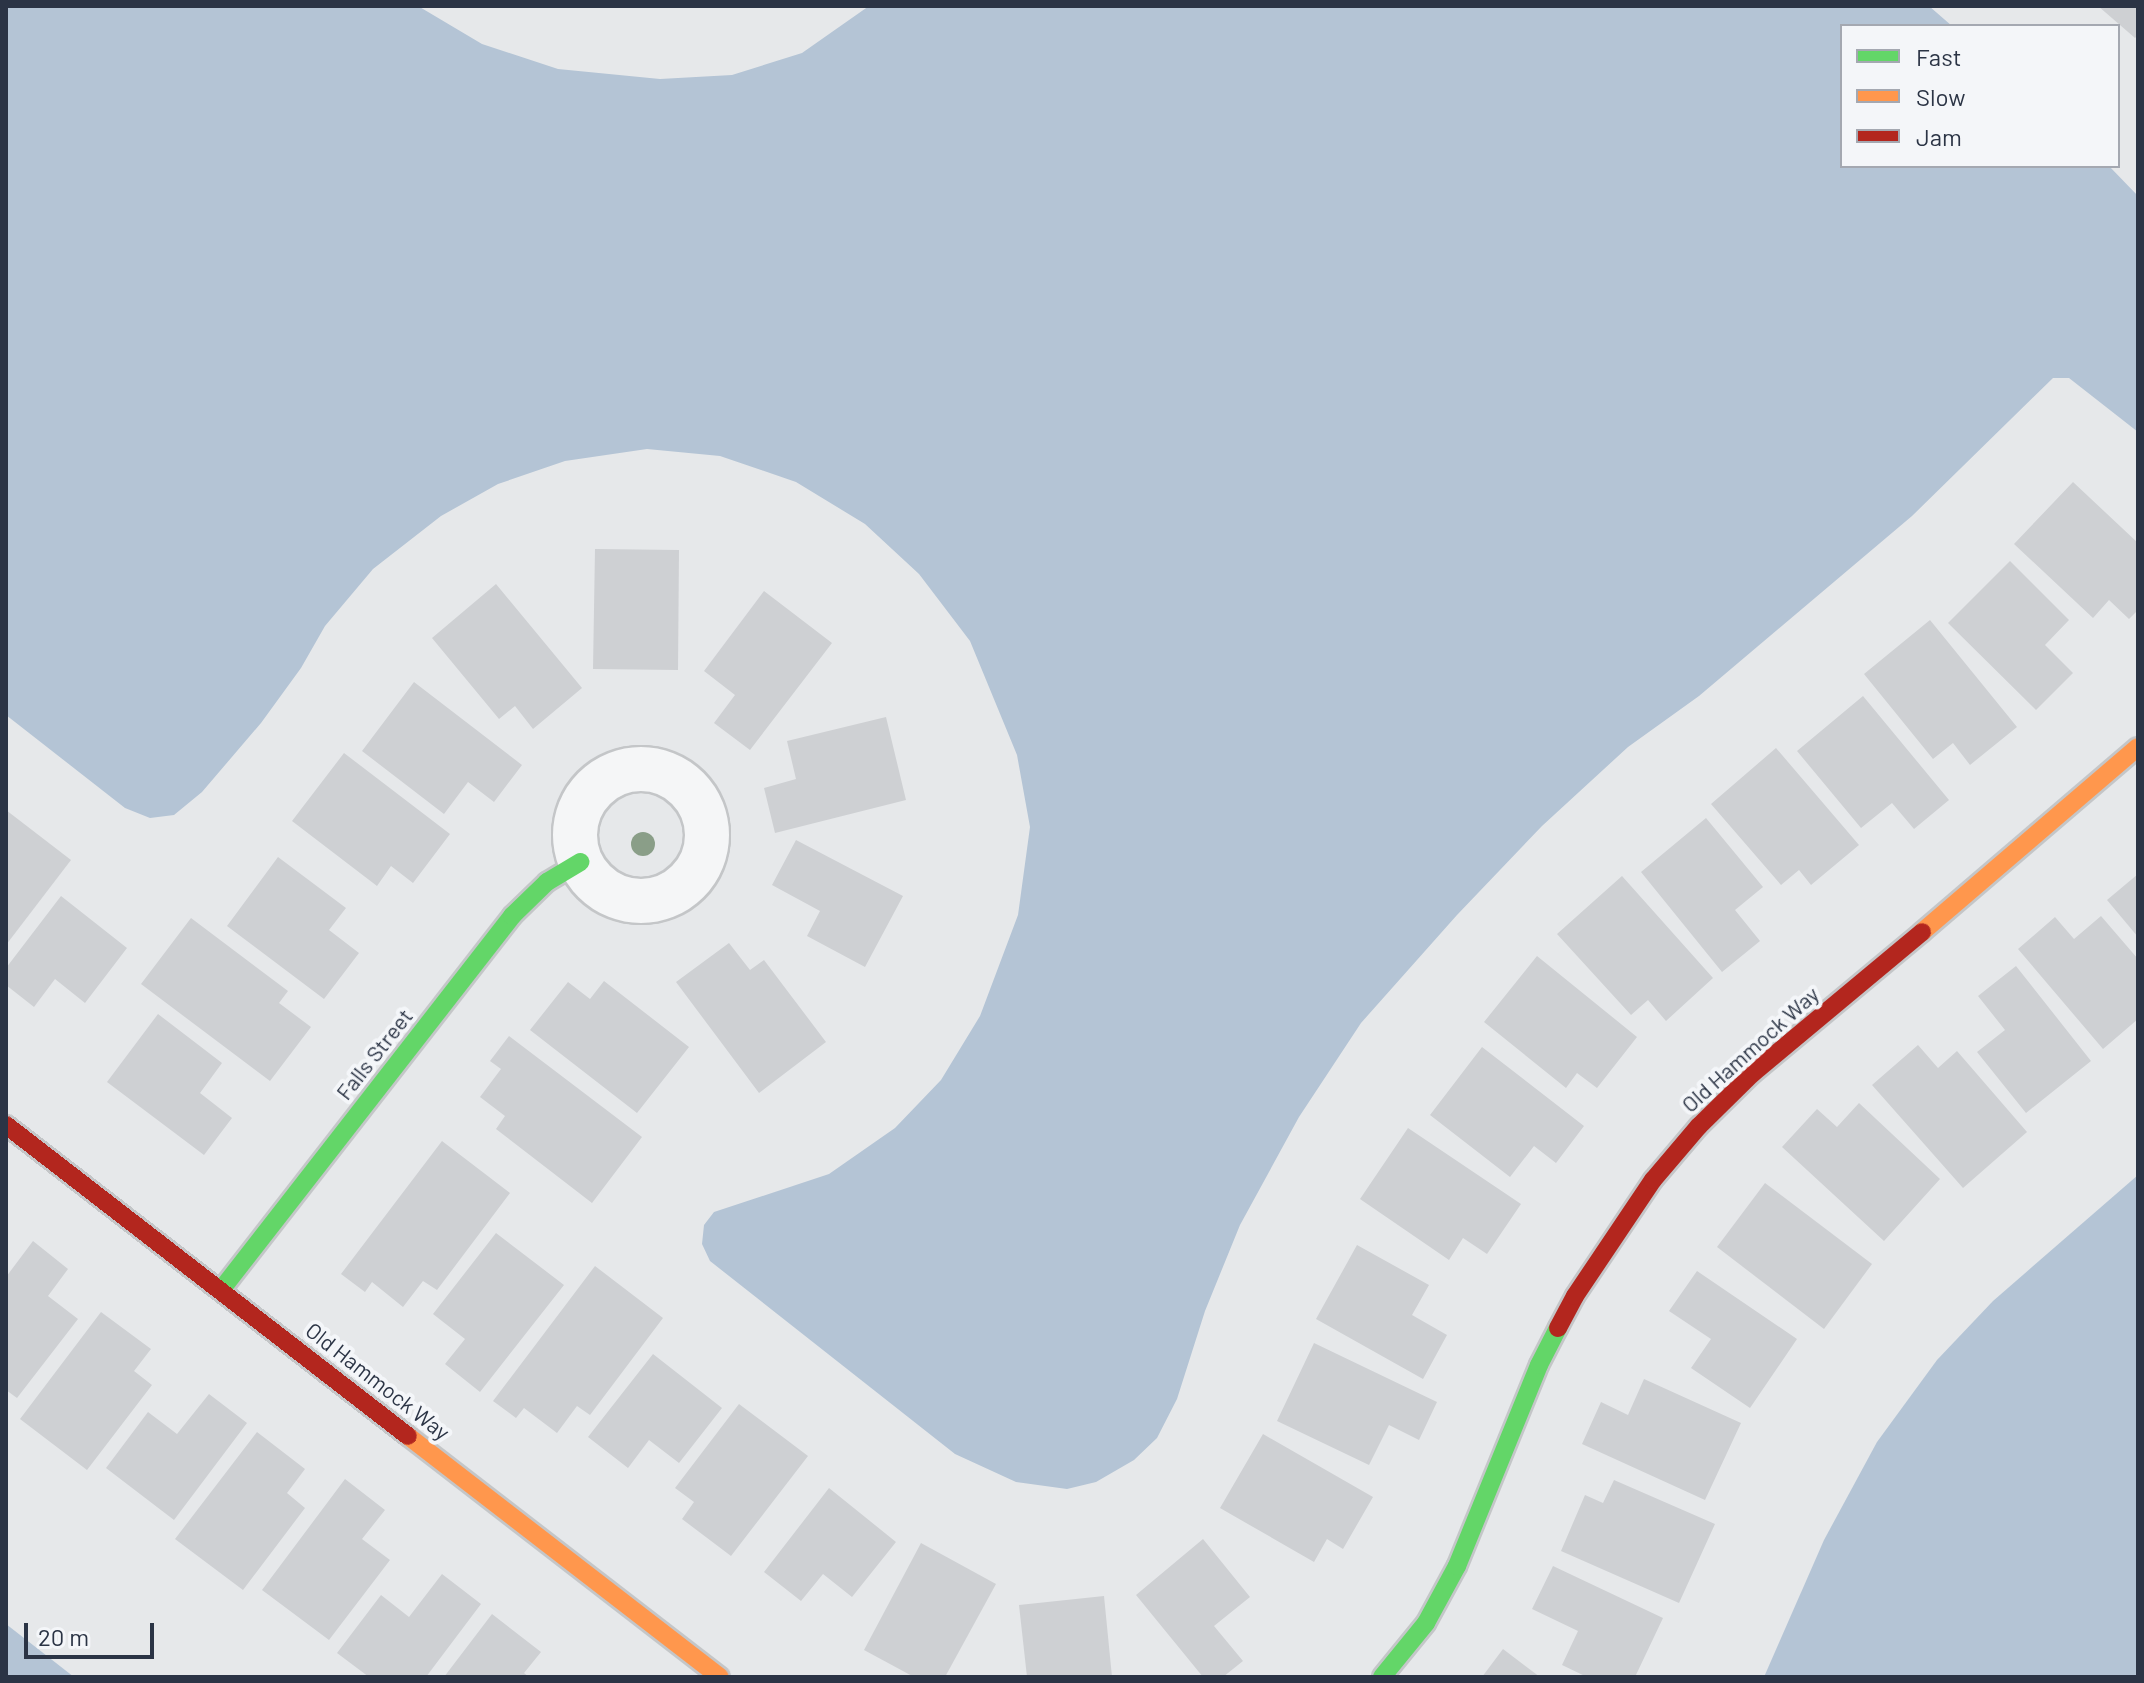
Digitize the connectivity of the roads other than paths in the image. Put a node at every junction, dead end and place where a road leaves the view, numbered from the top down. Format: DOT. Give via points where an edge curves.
graph roads {
  1 [pos="2138,747"];
  2 [pos="580,862"];
  3 [pos="6,1125"];
  4 [pos="221,1290"];
  5 [pos="720,1677"];
  6 [pos="1382,1677"];
  1 -- 6 [label="street, Old Hammock Way" via="1753,1073 1653,1180 1575,1296 1533,1379 1457,1566 1426,1623"];
  2 -- 4 [label="street, Falls Street" via="547,882 512,916"];
  3 -- 4 [label="street, Old Hammock Way"];
  4 -- 5 [label="street, Old Hammock Way"];
}
